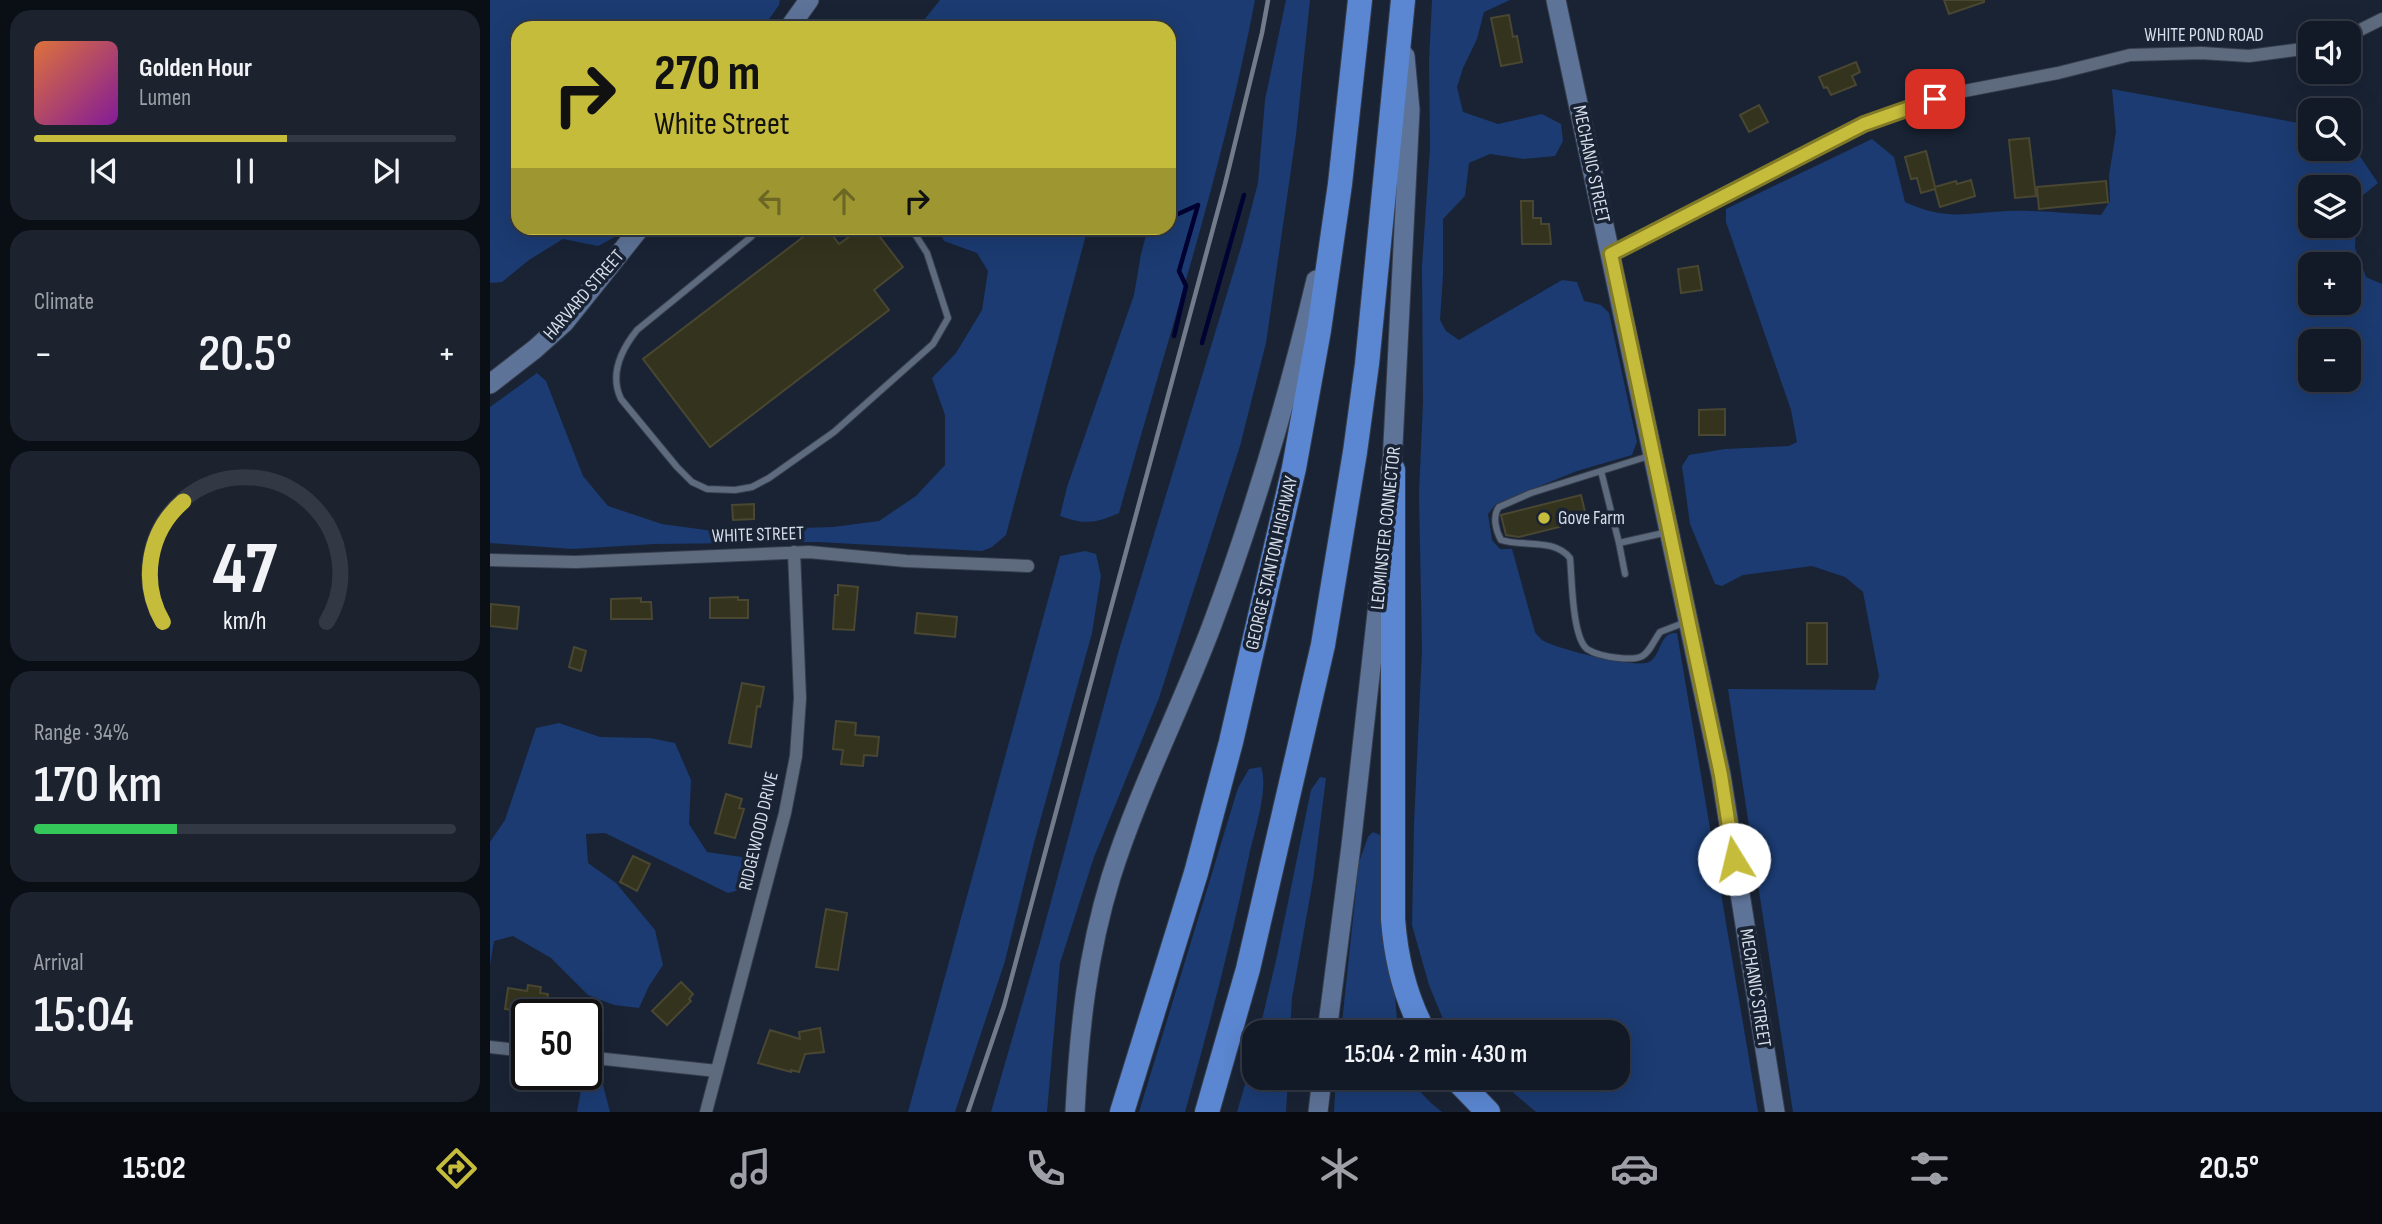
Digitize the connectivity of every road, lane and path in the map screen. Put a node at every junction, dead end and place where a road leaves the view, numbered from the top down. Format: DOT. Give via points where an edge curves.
graph roads {
  1 [pos="810,0"];
  2 [pos="1360,0"];
  3 [pos="1556,0"];
  4 [pos="1402,10"];
  5 [pos="2382,19"];
  6 [pos="794,21"];
  7 [pos="2361,30"];
  8 [pos="2298,50"];
  9 [pos="1340,184"];
  10 [pos="634,235"];
  11 [pos="753,235"];
  12 [pos="915,235"];
  13 [pos="1611,254"];
  14 [pos="490,384"];
  15 [pos="1654,455"];
  16 [pos="1393,470"];
  17 [pos="1601,471"];
  18 [pos="1670,532"];
  19 [pos="1619,543"];
  20 [pos="794,552"];
  21 [pos="490,560"];
  22 [pos="1028,566"];
  23 [pos="1625,574"];
  24 [pos="1689,622"];
  25 [pos="1329,1020"];
  26 [pos="1419,1020"];
  27 [pos="490,1047"];
  28 [pos="511,1049"];
  29 [pos="602,1059"];
  30 [pos="717,1071"];
  31 [pos="1321,1090"];
  32 [pos="1467,1090"];
  33 [pos="706,1112"];
  34 [pos="1075,1112"];
  35 [pos="1122,1112"];
  36 [pos="1207,1112"];
  37 [pos="1318,1112"];
  38 [pos="1488,1112"];
  39 [pos="1774,1112"];
  1 -- 6 [label="main road"];
  2 -- 9 [label="highway, GEORGE STANTON HIGHWAY"];
  3 -- 13 [label="main road, MECHANIC STREET"];
  4 -- 16 [label="main road, LEOMINSTER CONNECTOR" via="1410,110"];
  4 -- 36 [label="highway" via="1367,364 1323,645 1252,956"];
  5 -- 7 [label="street"];
  8 -- 13 [label="street, WHITE POND ROAD" via="2249,56 2201,52 2107,59 1911,106 1864,124"];
  9 -- 34 [label="main road" via="1299,351 1251,513 1112,876 1081,1013"];
  9 -- 35 [label="highway, GEORGE STANTON HIGHWAY" via="1294,468 1237,716 1196,873"];
  10 -- 14 [label="main road, HARVARD STREET" via="564,323"];
  11 -- 12 [label="lane" via="637,330 619,357 617,391 621,399 677,467 707,489 752,487 769,478 834,432 933,344 948,318 927,253"];
  13 -- 15 [label="main road, MECHANIC STREET"];
  15 -- 17 [label="lane"];
  15 -- 18 [label="main road, MECHANIC STREET"];
  16 -- 25 [label="main road, LEOMINSTER CONNECTOR"];
  16 -- 26 [label="highway" via="1393,919 1405,989"];
  17 -- 19 [label="lane"];
  17 -- 24 [label="lane" via="1499,507 1495,515 1499,535 1510,543 1532,542 1568,555 1577,630 1581,642 1594,652 1641,658 1664,629"];
  18 -- 19 [label="lane"];
  18 -- 24 [label="main road, MECHANIC STREET"];
  19 -- 23 [label="lane"];
  20 -- 21 [label="street, WHITE STREET" via="543,563"];
  20 -- 22 [label="street, WHITE STREET"];
  20 -- 30 [label="street, RIDGEWOOD DRIVE" via="800,698 796,756"];
  24 -- 39 [label="main road, MECHANIC STREET" via="1721,775"];
  27 -- 28 [label="street"];
  29 -- 30 [label="street"];
  30 -- 33 [label="street, RIDGEWOOD DRIVE"];
  31 -- 37 [label="main road"];
  32 -- 38 [label="highway"];
}
